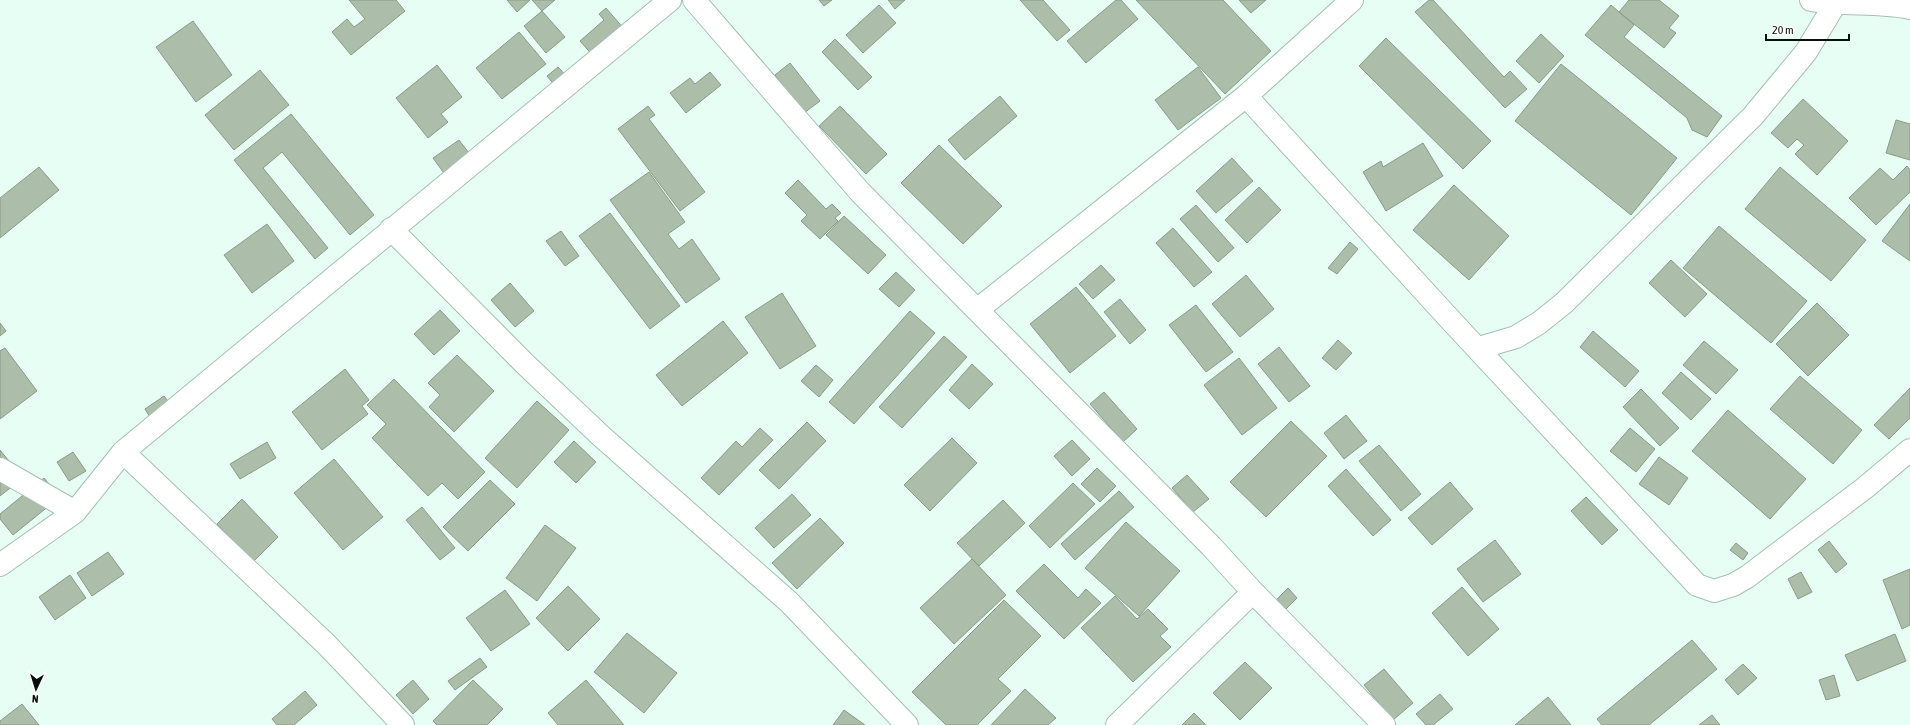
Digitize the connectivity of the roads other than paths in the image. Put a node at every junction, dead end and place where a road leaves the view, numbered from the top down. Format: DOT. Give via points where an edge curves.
graph roads {
  1 [pos="670,0"];
  2 [pos="694,0"];
  3 [pos="1352,0"];
  4 [pos="1812,0"];
  5 [pos="1835,4"];
  6 [pos="1898,4"];
  7 [pos="1246,96"];
  8 [pos="392,229"];
  9 [pos="977,310"];
  10 [pos="1479,348"];
  11 [pos="1910,450"];
  12 [pos="123,452"];
  13 [pos="0,470"];
  14 [pos="75,512"];
  15 [pos="0,565"];
  16 [pos="1253,592"];
  17 [pos="403,725"];
  18 [pos="907,725"];
  19 [pos="1117,725"];
  20 [pos="1384,725"];
  1 -- 8 [label="street"];
  2 -- 9 [label="street" via="860,192"];
  3 -- 7 [label="street"];
  4 -- 5 [label="street"];
  5 -- 6 [label="street"];
  5 -- 10 [label="street" via="1806,52 1753,116 1564,303 1516,337"];
  7 -- 9 [label="street"];
  7 -- 10 [label="street"];
  8 -- 12 [label="street"];
  8 -- 18 [label="street" via="525,364 601,436 789,602"];
  9 -- 16 [label="street" via="1211,546"];
  10 -- 11 [label="street" via="1697,585 1714,591 1747,578"];
  12 -- 14 [label="street"];
  12 -- 17 [label="street" via="327,645"];
  13 -- 14 [label="street"];
  14 -- 15 [label="street"];
  16 -- 19 [label="street"];
  16 -- 20 [label="street"];
}
